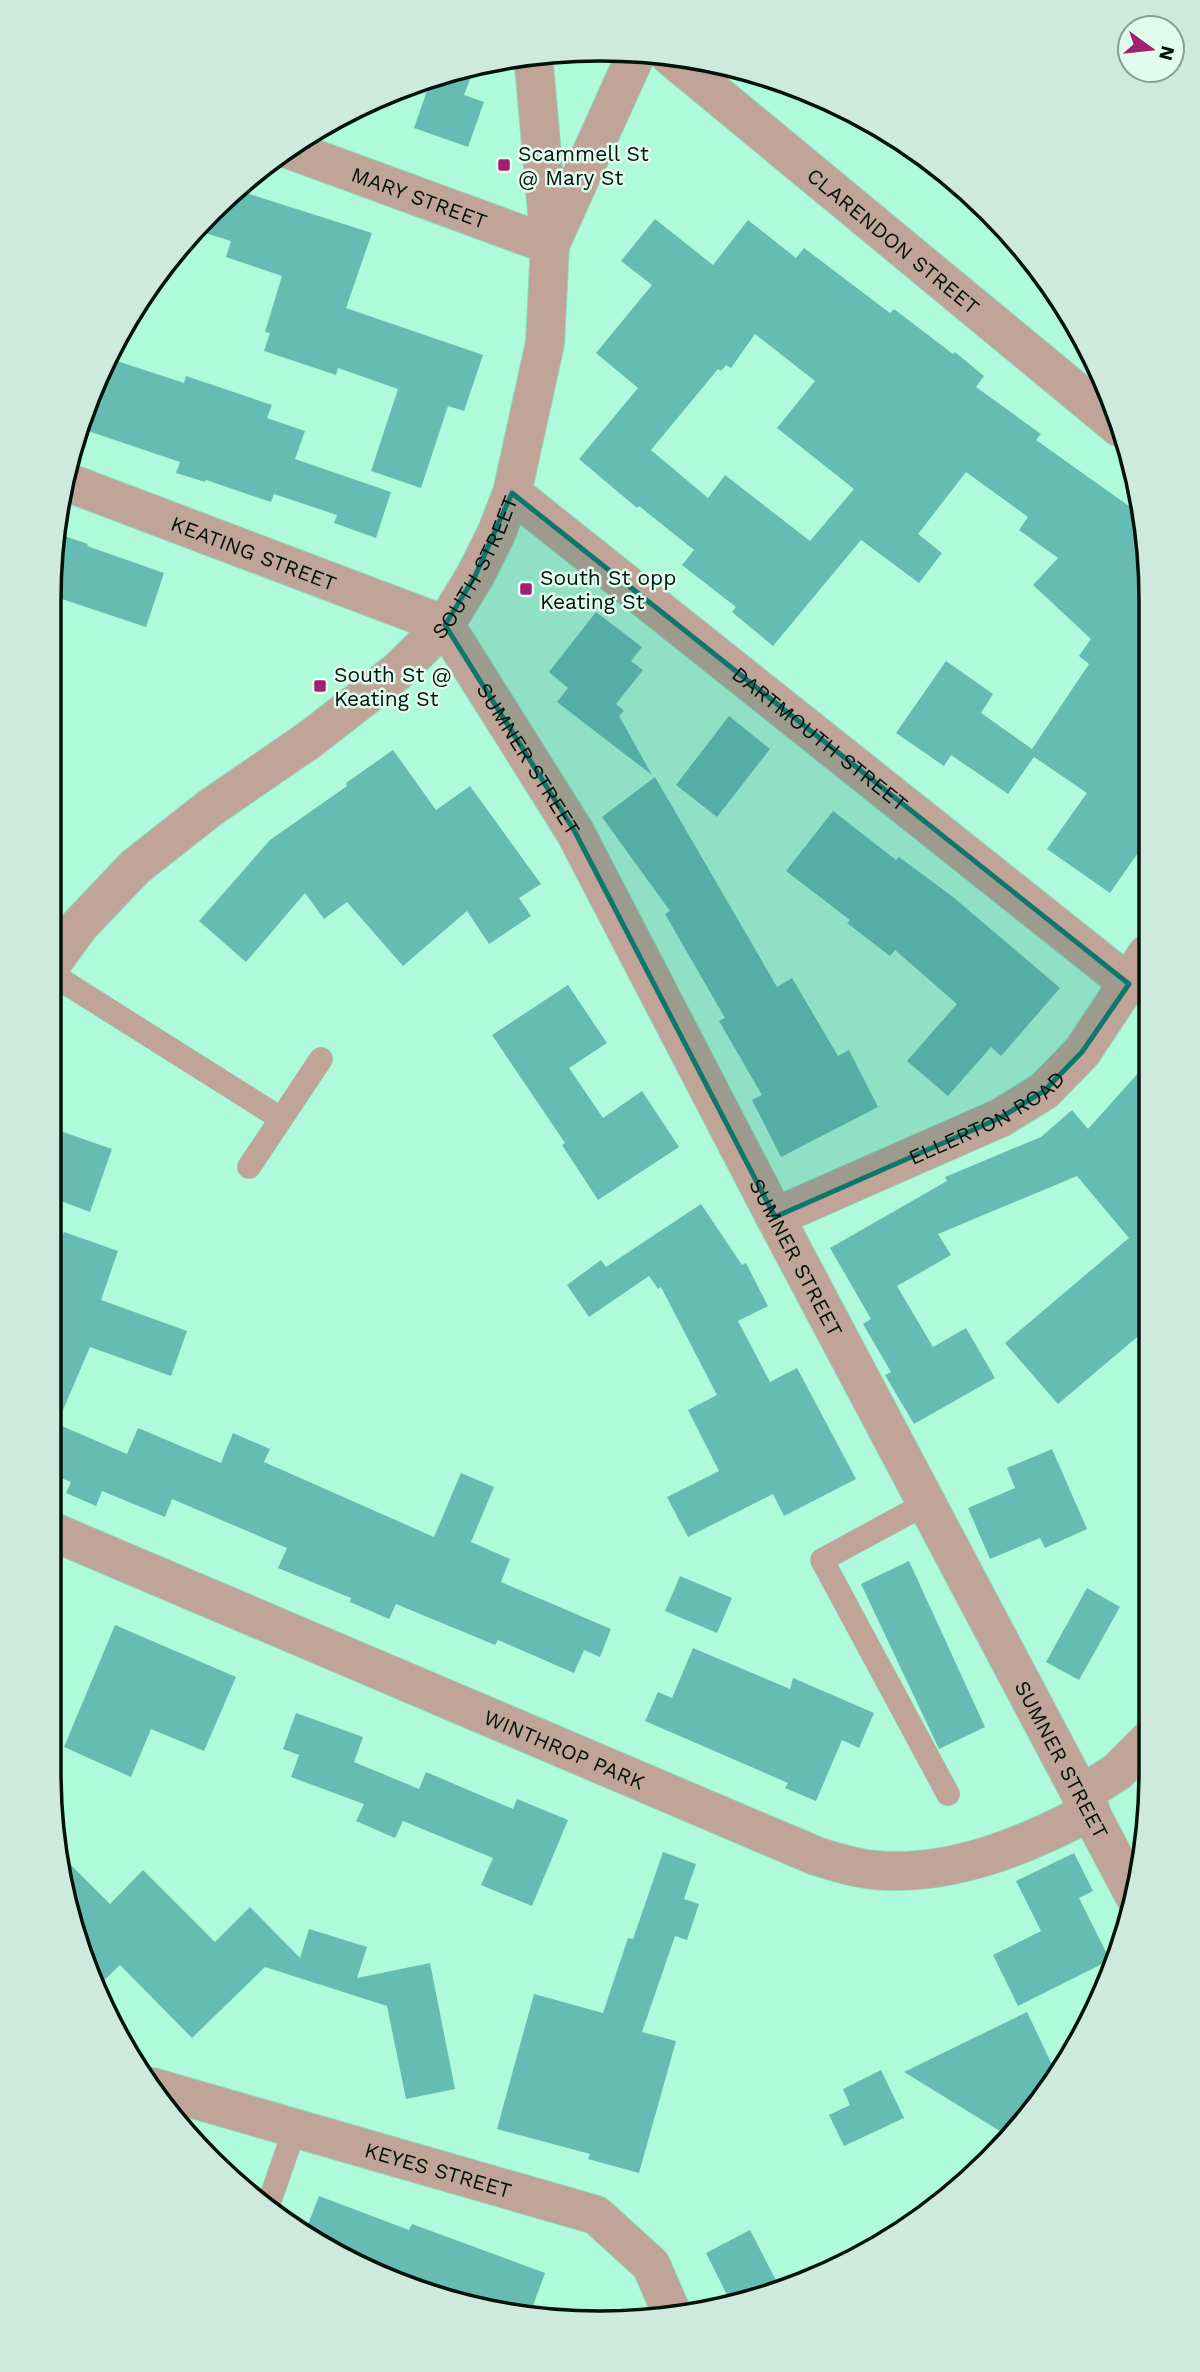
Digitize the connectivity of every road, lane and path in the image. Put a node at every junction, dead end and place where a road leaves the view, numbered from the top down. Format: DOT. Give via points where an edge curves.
graph roads {
  1 [pos="633,62"];
  2 [pos="534,66"];
  3 [pos="685,69"];
  4 [pos="299,153"];
  5 [pos="550,245"];
  6 [pos="1106,416"];
  7 [pos="74,485"];
  8 [pos="512,493"];
  9 [pos="445,625"];
  10 [pos="61,951"];
  11 [pos="1138,969"];
  12 [pos="61,980"];
  13 [pos="321,1059"];
  14 [pos="280,1118"];
  15 [pos="249,1167"];
  16 [pos="775,1217"];
  17 [pos="927,1503"];
  18 [pos="61,1535"];
  19 [pos="1139,1750"];
  20 [pos="948,1794"];
  21 [pos="1086,1802"];
  22 [pos="1127,1881"];
  23 [pos="167,2091"];
  24 [pos="295,2128"];
  25 [pos="271,2198"];
  26 [pos="669,2306"];
  1 -- 5 [label="street, SOUTH STREET"];
  2 -- 5 [label="street"];
  3 -- 6 [label="street, CLARENDON STREET"];
  4 -- 5 [label="street, MARY STREET"];
  5 -- 8 [label="street, SOUTH STREET" via="545,343"];
  7 -- 9 [label="street, KEATING STREET"];
  8 -- 9 [label="street, SOUTH STREET" via="475,576"];
  8 -- 11 [label="street, DARTMOUTH STREET"];
  9 -- 10 [label="street, SOUTH STREET" via="390,677 135,867"];
  9 -- 16 [label="street, SUMNER STREET" via="575,832"];
  11 -- 16 [label="street, ELLERTON ROAD" via="1082,1052 1044,1091 1000,1118"];
  12 -- 14 [label="lane"];
  13 -- 14 [label="lane"];
  14 -- 15 [label="lane"];
  16 -- 17 [label="street, SUMNER STREET"];
  17 -- 20 [label="lane" via="822,1560"];
  17 -- 21 [label="street, SUMNER STREET"];
  18 -- 21 [label="street, WINTHROP PARK" via="843,1864 904,1870 969,1861 1045,1835"];
  19 -- 21 [label="street, WINTHROP PARK"];
  21 -- 22 [label="street, SUMNER STREET"];
  23 -- 24 [label="street, KEYES STREET"];
  24 -- 25 [label="lane"];
  24 -- 26 [label="street, KEYES STREET" via="596,2215 651,2265"];
}
